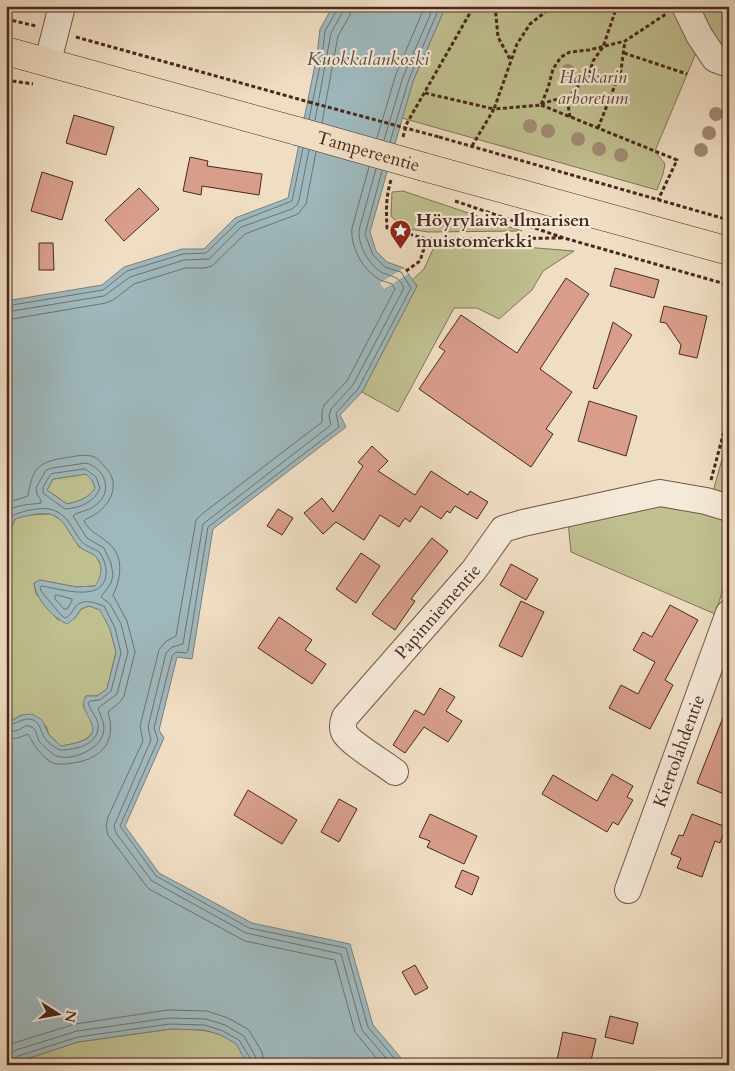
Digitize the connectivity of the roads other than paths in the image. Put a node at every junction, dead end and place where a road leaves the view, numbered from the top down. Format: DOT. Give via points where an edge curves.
graph roads {
  1 [pos="676,10"];
  2 [pos="58,18"];
  3 [pos="6,51"];
  4 [pos="48,61"];
  5 [pos="729,64"];
  6 [pos="729,251"];
  7 [pos="717,504"];
  8 [pos="729,613"];
  9 [pos="395,772"];
  10 [pos="628,890"];
  1 -- 5 [label="street" via="715,59"];
  2 -- 4 [label="street"];
  3 -- 4 [label="main road, Tampereentie"];
  4 -- 6 [label="main road, Tampereentie, bridge"];
  7 -- 9 [label="street, Papinniementie" via="660,493 503,529 474,570 345,717 344,733 350,740"];
  8 -- 10 [label="street, Kiertolahdentie"];
}
